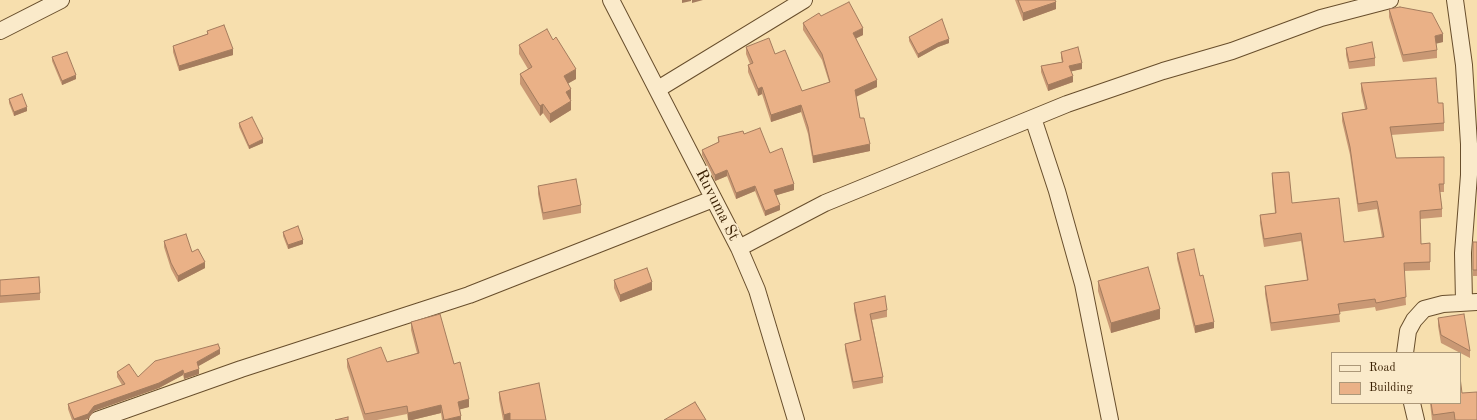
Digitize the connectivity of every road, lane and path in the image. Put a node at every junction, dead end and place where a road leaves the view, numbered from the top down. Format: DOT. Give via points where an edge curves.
graph roads {
  1 [pos="61,0"];
  2 [pos="612,0"];
  3 [pos="804,0"];
  4 [pos="1390,0"];
  5 [pos="1455,0"];
  6 [pos="0,31"];
  7 [pos="658,89"];
  8 [pos="1033,118"];
  9 [pos="1473,138"];
  10 [pos="713,199"];
  11 [pos="739,248"];
  12 [pos="1470,302"];
  13 [pos="1405,352"];
  14 [pos="1412,404"];
  15 [pos="97,420"];
  16 [pos="796,420"];
  17 [pos="1110,420"];
  18 [pos="1416,420"];
  1 -- 6 [label="street"];
  2 -- 7 [label="street, Ruvuma St"];
  3 -- 7 [label="street"];
  4 -- 8 [label="street" via="1321,18"];
  5 -- 9 [label="street"];
  7 -- 10 [label="street, Ruvuma St"];
  8 -- 11 [label="street" via="825,203"];
  8 -- 17 [label="street" via="1083,284"];
  9 -- 12 [label="street" via="1463,253"];
  10 -- 11 [label="street, Ruvuma St"];
  10 -- 15 [label="street" via="469,295 241,369"];
  11 -- 16 [label="street, Ruvuma St" via="757,290"];
  12 -- 13 [label="street" via="1424,309 1408,331"];
  14 -- 18 [label="street"];
}
